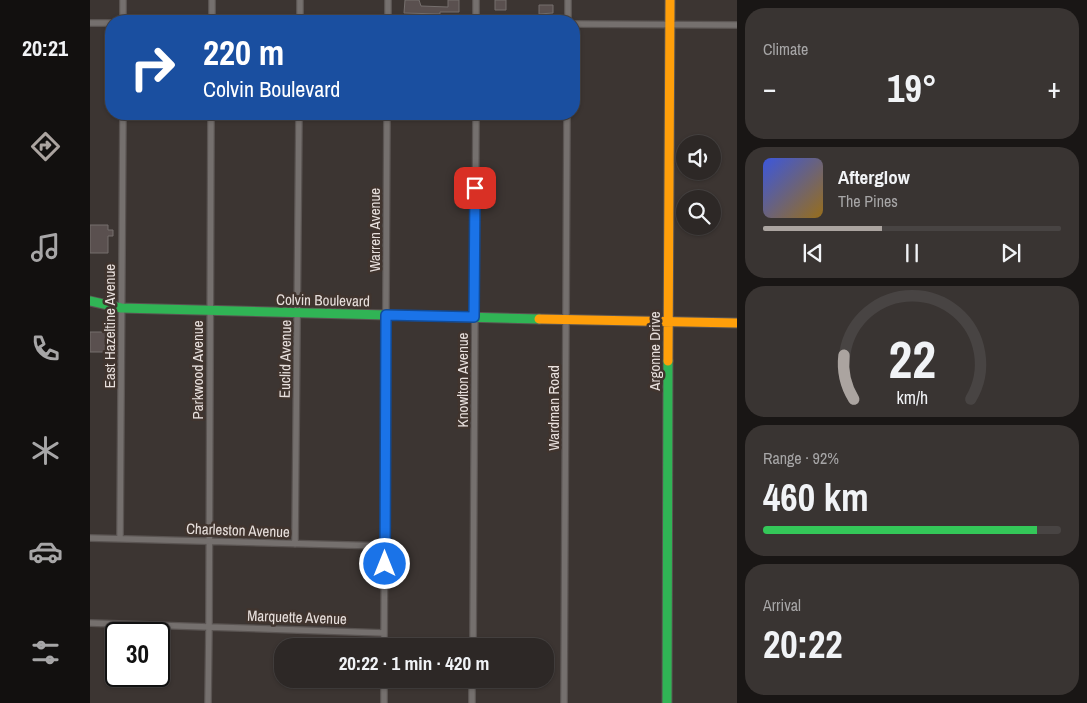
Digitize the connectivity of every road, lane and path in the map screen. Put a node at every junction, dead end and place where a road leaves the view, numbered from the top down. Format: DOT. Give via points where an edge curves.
graph roads {
  1 [pos="123,0"];
  2 [pos="212,0"];
  3 [pos="300,0"];
  4 [pos="388,0"];
  5 [pos="476,0"];
  6 [pos="568,0"];
  7 [pos="670,0"];
  8 [pos="123,15"];
  9 [pos="212,15"];
  10 [pos="300,15"];
  11 [pos="388,15"];
  12 [pos="476,15"];
  13 [pos="568,15"];
  14 [pos="90,23"];
  15 [pos="105,23"];
  16 [pos="580,24"];
  17 [pos="670,25"];
  18 [pos="737,25"];
  19 [pos="123,120"];
  20 [pos="211,120"];
  21 [pos="299,120"];
  22 [pos="387,120"];
  23 [pos="476,120"];
  24 [pos="567,120"];
  25 [pos="90,301"];
  26 [pos="121,308"];
  27 [pos="210,311"];
  28 [pos="298,313"];
  29 [pos="386,315"];
  30 [pos="474,317"];
  31 [pos="566,320"];
  32 [pos="668,322"];
  33 [pos="737,323"];
  34 [pos="90,538"];
  35 [pos="120,538"];
  36 [pos="208,541"];
  37 [pos="295,544"];
  38 [pos="385,546"];
  39 [pos="90,624"];
  40 [pos="208,627"];
  41 [pos="384,632"];
  42 [pos="384,638"];
  43 [pos="472,638"];
  44 [pos="384,688"];
  45 [pos="472,688"];
  46 [pos="208,703"];
  47 [pos="384,703"];
  48 [pos="472,703"];
  49 [pos="564,703"];
  50 [pos="666,703"];
  1 -- 8 [label="street"];
  2 -- 9 [label="street"];
  3 -- 10 [label="street"];
  4 -- 11 [label="street"];
  5 -- 12 [label="street"];
  6 -- 13 [label="street"];
  7 -- 17 [label="street, Argonne Drive"];
  14 -- 15 [label="street"];
  16 -- 17 [label="street"];
  17 -- 18 [label="street"];
  17 -- 32 [label="street, Argonne Drive"];
  19 -- 26 [label="street, East Hazeltine Avenue"];
  20 -- 27 [label="street, Parkwood Avenue"];
  21 -- 28 [label="street, Euclid Avenue"];
  22 -- 29 [label="street, Warren Avenue"];
  23 -- 30 [label="street, Knowlton Avenue"];
  24 -- 31 [label="street, Wardman Road"];
  25 -- 26 [label="street, Colvin Boulevard"];
  26 -- 27 [label="street, Colvin Boulevard"];
  26 -- 35 [label="street, East Hazeltine Avenue"];
  27 -- 28 [label="street, Colvin Boulevard"];
  27 -- 36 [label="street, Parkwood Avenue"];
  28 -- 29 [label="street, Colvin Boulevard"];
  28 -- 37 [label="street, Euclid Avenue"];
  29 -- 30 [label="street, Colvin Boulevard"];
  29 -- 38 [label="street, Warren Avenue"];
  30 -- 31 [label="street, Colvin Boulevard"];
  30 -- 43 [label="street, Knowlton Avenue"];
  31 -- 32 [label="street, Colvin Boulevard"];
  31 -- 49 [label="street, Wardman Road"];
  32 -- 33 [label="street, Colvin Boulevard"];
  32 -- 50 [label="street, Argonne Drive"];
  34 -- 35 [label="street, Charleston Avenue"];
  35 -- 36 [label="street, Charleston Avenue"];
  36 -- 37 [label="street, Charleston Avenue"];
  36 -- 40 [label="street, Parkwood Avenue"];
  37 -- 38 [label="street, Charleston Avenue"];
  38 -- 41 [label="street, Warren Avenue"];
  39 -- 40 [label="street, Marquette Avenue"];
  40 -- 41 [label="street, Marquette Avenue"];
  40 -- 46 [label="street, Parkwood Avenue"];
  41 -- 42 [label="street, Warren Avenue"];
  44 -- 47 [label="street"];
  45 -- 48 [label="street"];
}
